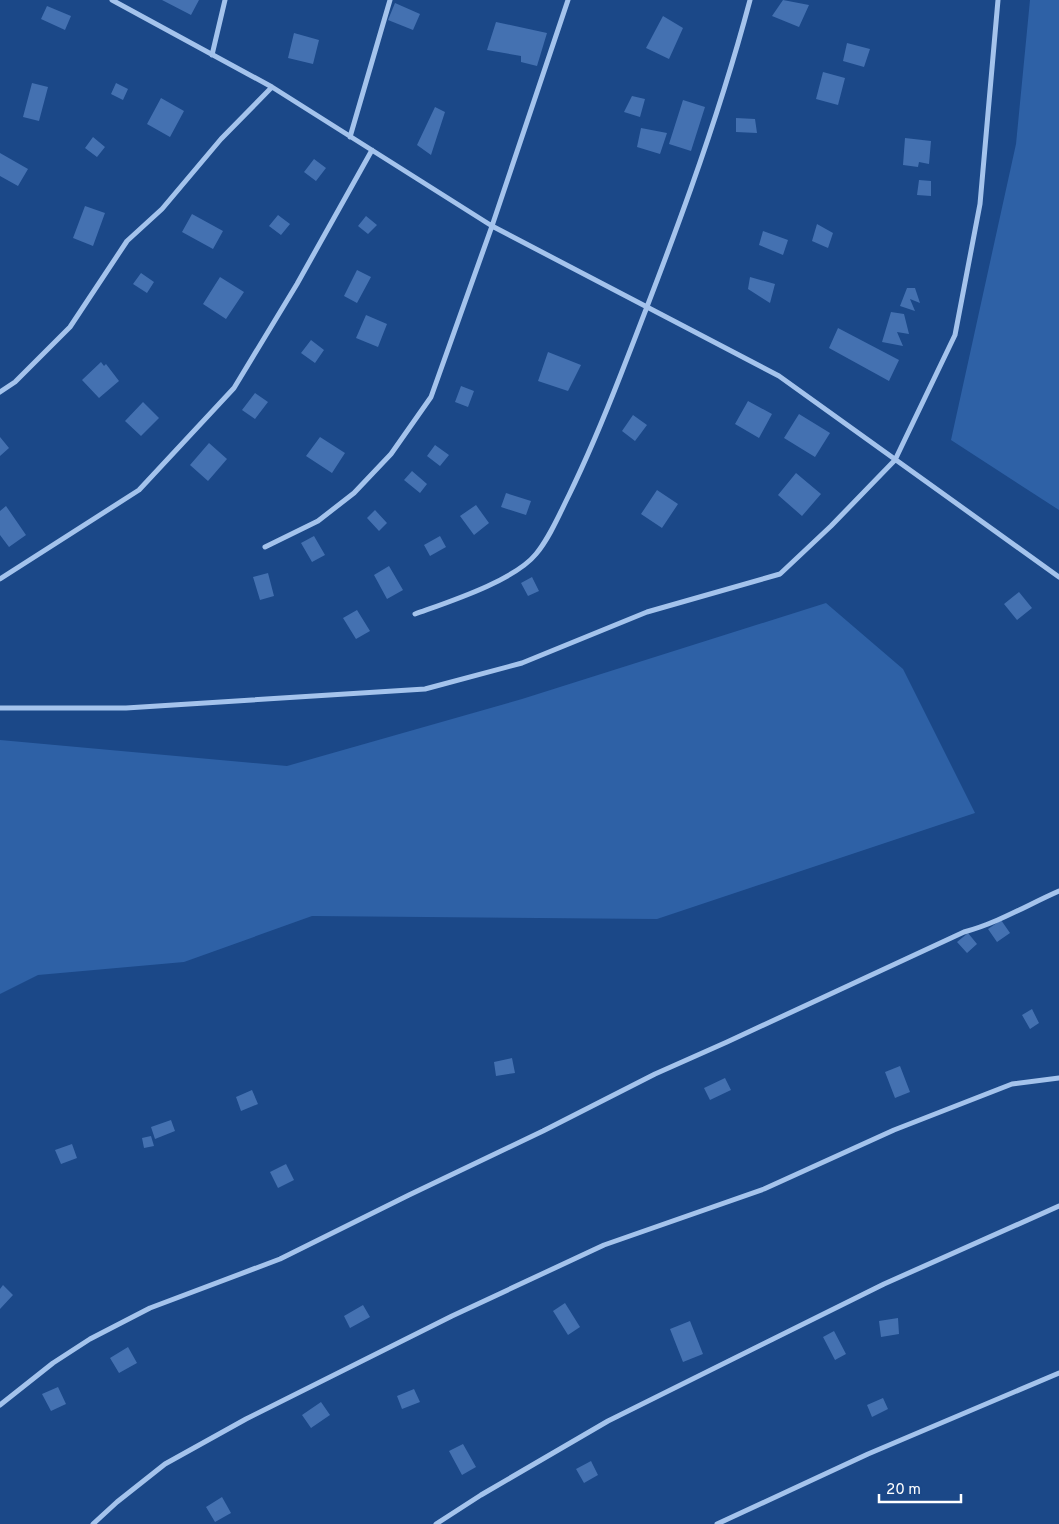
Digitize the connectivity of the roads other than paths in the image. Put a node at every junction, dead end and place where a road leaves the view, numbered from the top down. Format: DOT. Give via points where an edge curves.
graph roads {
  1 [pos="112,0"];
  2 [pos="225,0"];
  3 [pos="390,0"];
  4 [pos="568,0"];
  5 [pos="750,0"];
  6 [pos="998,0"];
  7 [pos="212,55"];
  8 [pos="272,87"];
  9 [pos="350,137"];
  10 [pos="372,150"];
  11 [pos="492,226"];
  12 [pos="648,306"];
  13 [pos="0,392"];
  14 [pos="895,460"];
  15 [pos="265,547"];
  16 [pos="1059,577"];
  17 [pos="0,578"];
  18 [pos="415,614"];
  19 [pos="0,708"];
  20 [pos="1059,891"];
  21 [pos="1059,1078"];
  22 [pos="1059,1206"];
  23 [pos="1059,1373"];
  24 [pos="0,1405"];
  25 [pos="93,1524"];
  26 [pos="436,1524"];
  27 [pos="718,1524"];
  1 -- 7 [label="street"];
  2 -- 7 [label="street"];
  3 -- 9 [label="street"];
  4 -- 11 [label="street"];
  5 -- 12 [label="street" via="732,67"];
  6 -- 14 [label="street" via="980,204 955,335"];
  7 -- 8 [label="street"];
  8 -- 9 [label="street"];
  8 -- 13 [label="street" via="221,139 162,209 127,241 70,327 15,382"];
  9 -- 10 [label="street"];
  10 -- 11 [label="street"];
  10 -- 17 [label="street" via="234,388 139,490"];
  11 -- 12 [label="street"];
  11 -- 15 [label="street" via="431,397 391,454 354,493 318,521"];
  12 -- 14 [label="street" via="779,376"];
  12 -- 18 [label="street" via="595,442 554,527 535,556 513,573 481,589"];
  14 -- 16 [label="street"];
  14 -- 19 [label="street" via="780,574 647,612 522,663 425,689 126,708"];
  20 -- 24 [label="street" via="655,1074 280,1260 150,1308 53,1362"];
  21 -- 25 [label="street" via="1012,1084 894,1130 764,1189 604,1245 452,1316 246,1419 165,1464"];
  22 -- 26 [label="street" via="884,1284 608,1421"];
  23 -- 27 [label="street" via="868,1454"];
}
